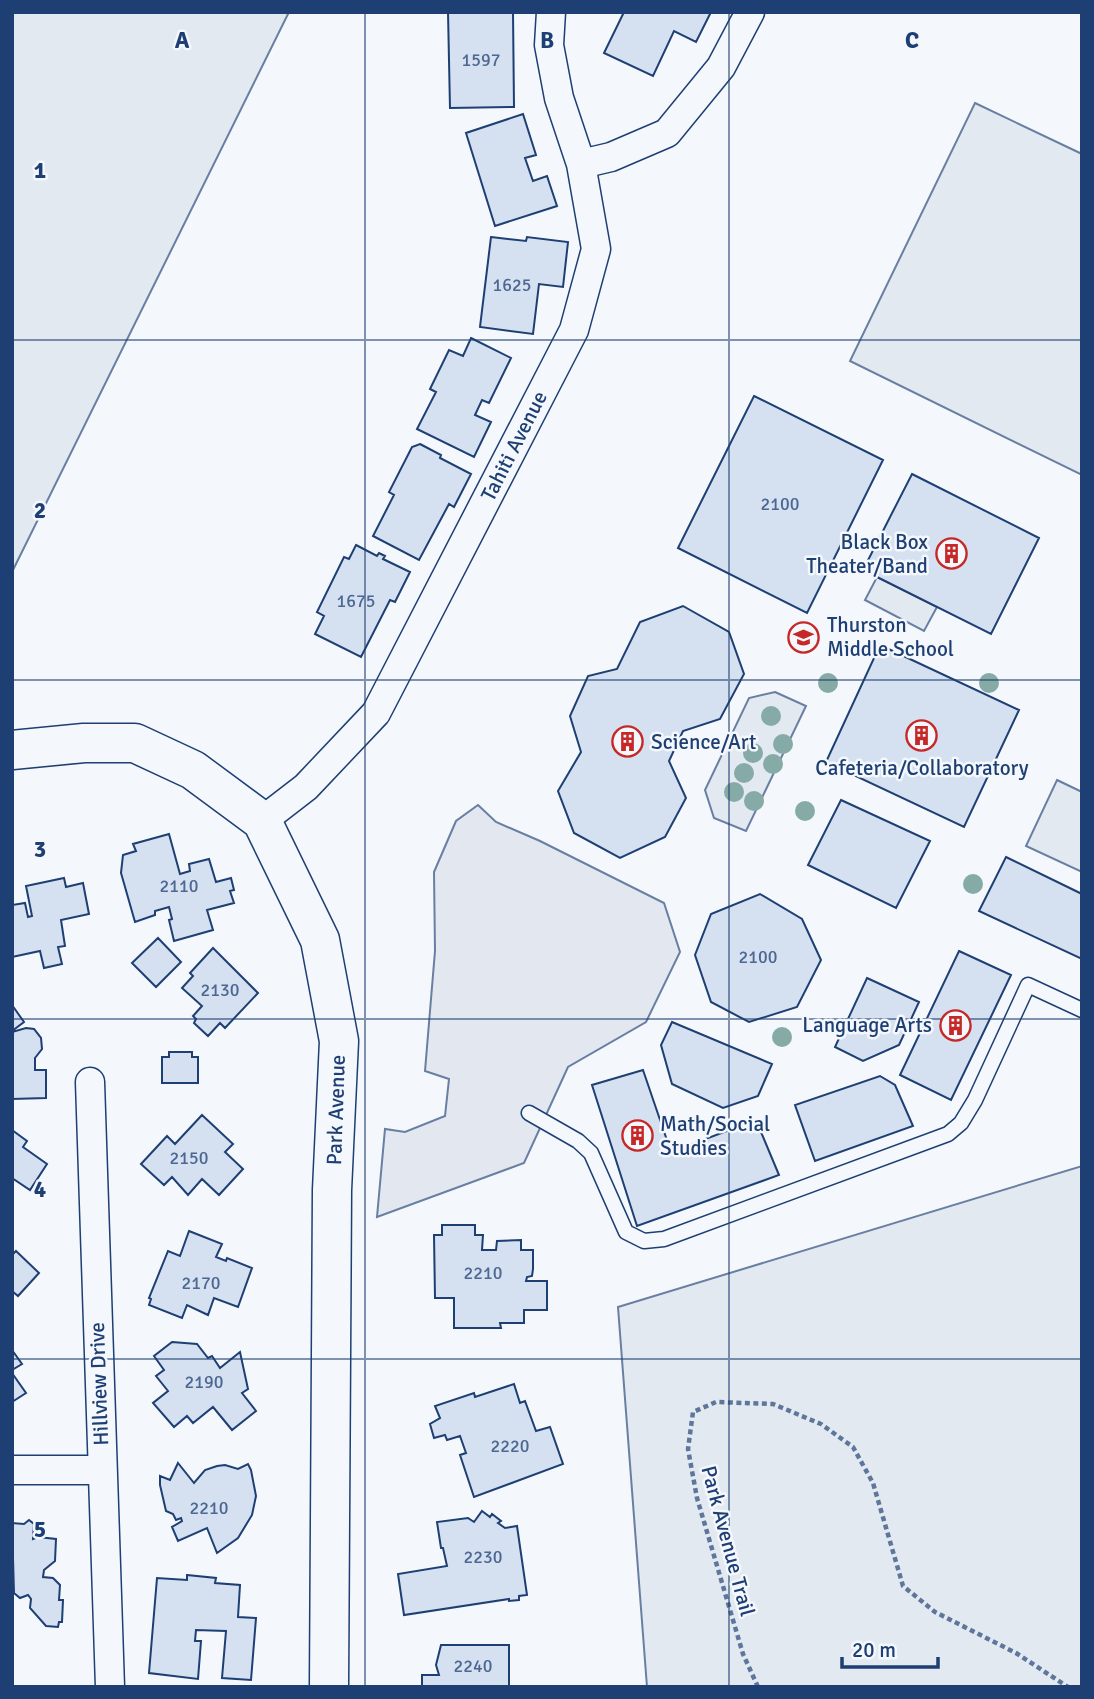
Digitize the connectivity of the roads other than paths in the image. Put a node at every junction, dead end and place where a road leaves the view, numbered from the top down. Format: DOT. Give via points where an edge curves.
graph roads {
  1 [pos="551,12"];
  2 [pos="750,12"];
  3 [pos="580,164"];
  4 [pos="12,750"];
  5 [pos="262,821"];
  6 [pos="1082,1010"];
  7 [pos="90,1082"];
  8 [pos="529,1113"];
  9 [pos="12,1469"];
  10 [pos="102,1470"];
  11 [pos="110,1687"];
  12 [pos="329,1687"];
  1 -- 3 [label="street, Tahiti Avenue" via="549,45 559,98"];
  2 -- 3 [label="street" via="721,66 667,133 611,157"];
  3 -- 5 [label="street, Tahiti Avenue" via="596,249 574,330 376,713 306,787"];
  4 -- 5 [label="main road, Park Avenue" via="135,743 193,770"];
  5 -- 12 [label="main road, Park Avenue" via="320,940 339,1041 333,1165"];
  6 -- 8 [label="lane" via="1028,985 975,1100 948,1134 664,1239 644,1241 626,1232 591,1153"];
  7 -- 10 [label="street, Hillview Drive"];
  9 -- 10 [label="street"];
  10 -- 11 [label="street, Hillview Drive"];
}
